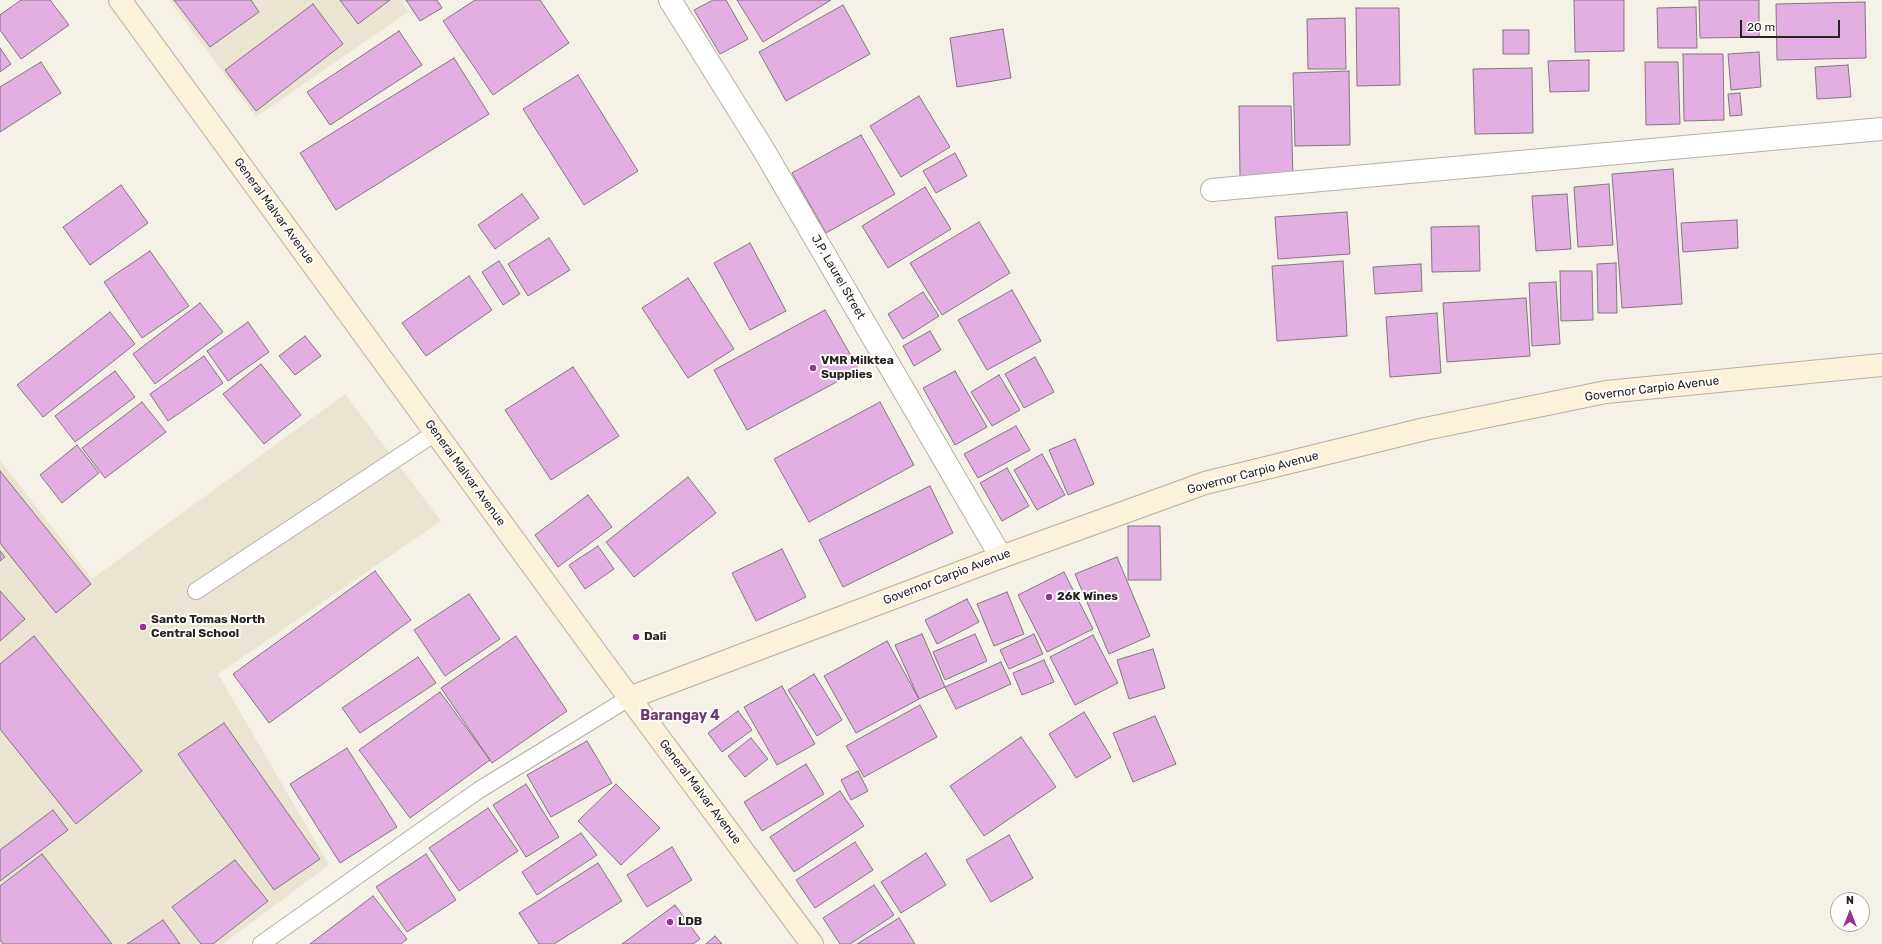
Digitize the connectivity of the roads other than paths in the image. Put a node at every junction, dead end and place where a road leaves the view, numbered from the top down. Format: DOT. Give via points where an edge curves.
graph roads {
  1 [pos="120,0"];
  2 [pos="670,0"];
  3 [pos="1882,129"];
  4 [pos="1212,190"];
  5 [pos="1882,365"];
  6 [pos="435,433"];
  7 [pos="1001,557"];
  8 [pos="196,591"];
  9 [pos="629,698"];
  10 [pos="261,944"];
  11 [pos="812,944"];
  1 -- 6 [label="main road, General Malvar Avenue"];
  2 -- 7 [label="street, J.P. Laurel Street" via="763,148"];
  3 -- 4 [label="street"];
  5 -- 7 [label="main road, Governor Carpio Avenue" via="1606,392 1425,429 1205,483"];
  6 -- 8 [label="lane"];
  6 -- 9 [label="main road, General Malvar Avenue"];
  7 -- 9 [label="main road, Governor Carpio Avenue"];
  9 -- 10 [label="lane" via="479,790"];
  9 -- 11 [label="main road, General Malvar Avenue"];
}
